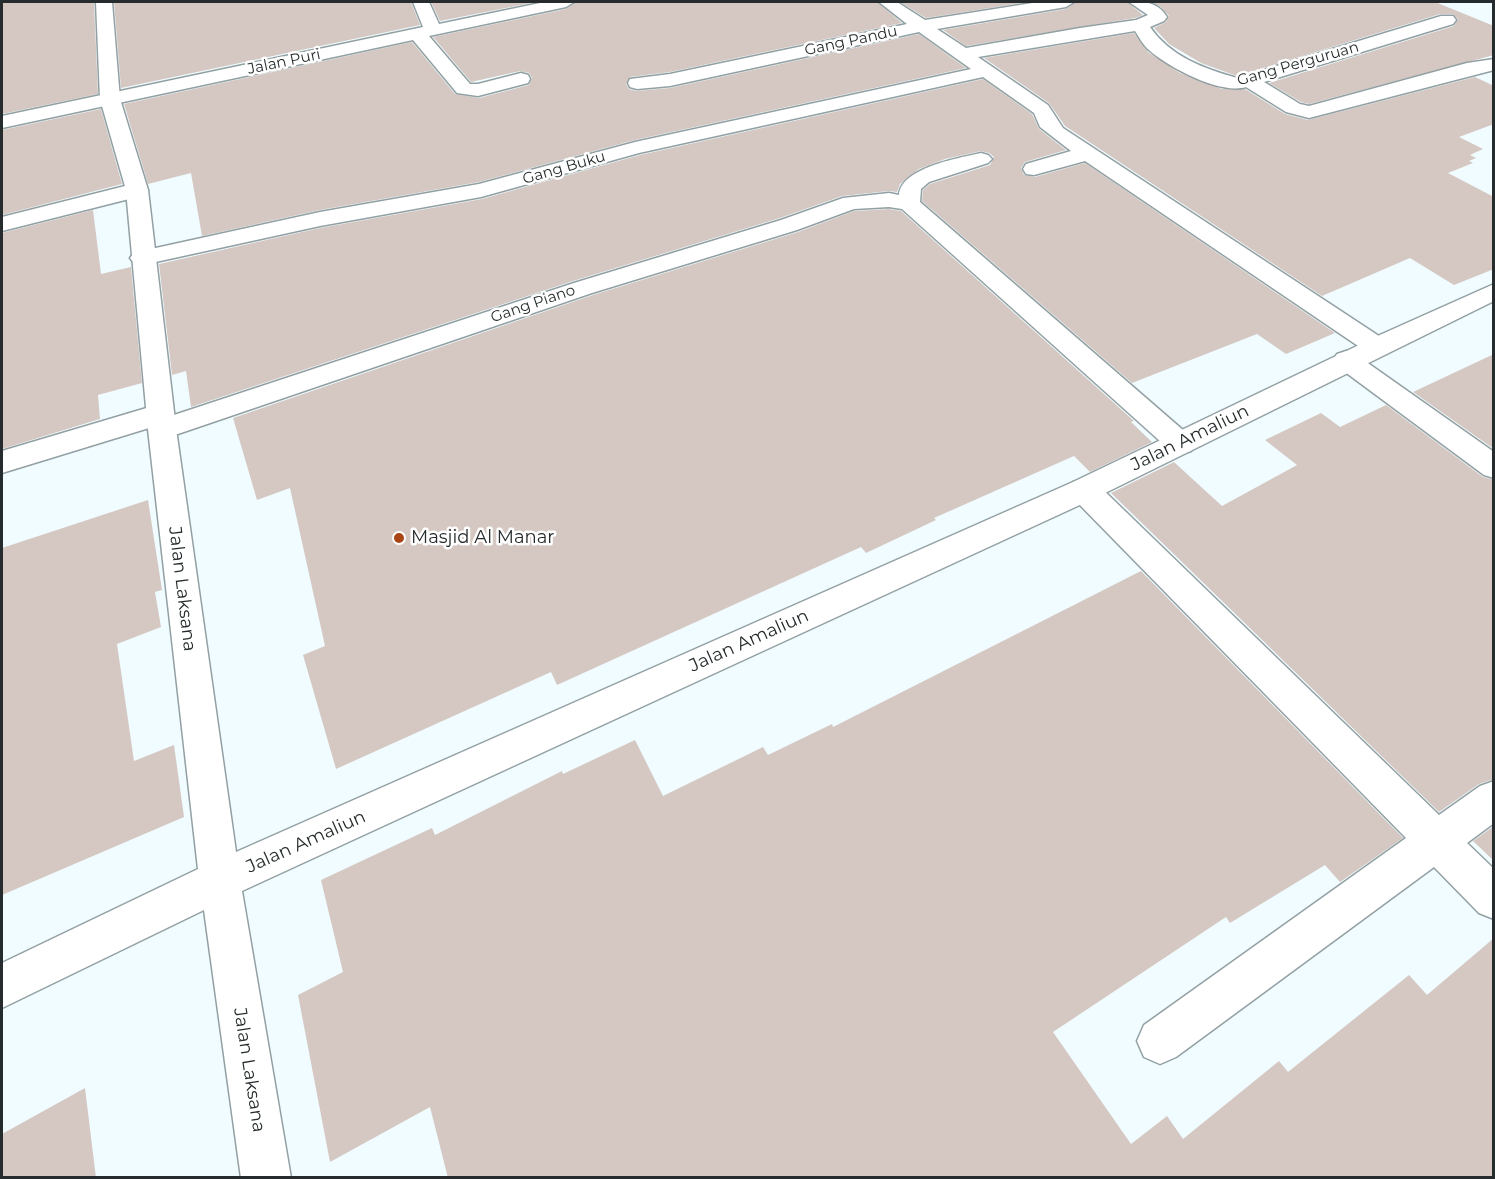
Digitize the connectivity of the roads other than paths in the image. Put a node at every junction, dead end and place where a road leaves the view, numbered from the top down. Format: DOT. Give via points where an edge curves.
graph roads {
  1 [pos="104,2"];
  2 [pos="421,2"];
  3 [pos="566,2"];
  4 [pos="887,2"];
  5 [pos="1066,2"];
  6 [pos="1137,2"];
  7 [pos="1447,20"];
  8 [pos="1140,25"];
  9 [pos="923,26"];
  10 [pos="425,32"];
  11 [pos="1397,36"];
  12 [pos="1417,45"];
  13 [pos="965,54"];
  14 [pos="1447,59"];
  15 [pos="1494,64"];
  16 [pos="1467,69"];
  17 [pos="985,71"];
  18 [pos="521,79"];
  19 [pos="1249,81"];
  20 [pos="637,83"];
  21 [pos="110,99"];
  22 [pos="2,122"];
  23 [pos="1088,153"];
  24 [pos="981,159"];
  25 [pos="1034,169"];
  26 [pos="137,190"];
  27 [pos="909,204"];
  28 [pos="2,224"];
  29 [pos="142,258"];
  30 [pos="1494,291"];
  31 [pos="1376,345"];
  32 [pos="1346,360"];
  33 [pos="161,422"];
  34 [pos="1181,444"];
  35 [pos="2,462"];
  36 [pos="1494,467"];
  37 [pos="1084,490"];
  38 [pos="1494,799"];
  39 [pos="1436,839"];
  40 [pos="220,880"];
  41 [pos="1494,898"];
  42 [pos="2,986"];
  43 [pos="1160,1041"];
  44 [pos="266,1178"];
  1 -- 21 [label="street, Jalan Laksana"];
  2 -- 10 [label="street"];
  3 -- 10 [label="street, Jalan Puri"];
  4 -- 9 [label="street"];
  5 -- 9 [label="street, Gang Pandu"];
  6 -- 8 [label="street" via="1158,15 1156,20"];
  7 -- 11 [label="street, Gang Perguruan"];
  8 -- 13 [label="street"];
  8 -- 19 [label="street, Gang Perguruan" via="1153,44 1175,61 1230,84"];
  9 -- 13 [label="street"];
  9 -- 20 [label="street, Gang Pandu" via="712,72"];
  10 -- 18 [label="street" via="432,49 464,89 478,90"];
  10 -- 21 [label="street, Jalan Puri"];
  11 -- 12 [label="street"];
  11 -- 19 [label="street, Gang Perguruan"];
  13 -- 17 [label="street"];
  14 -- 16 [label="street"];
  15 -- 16 [label="street"];
  16 -- 19 [label="street" via="1310,111 1293,108"];
  17 -- 23 [label="street" via="1041,109 1056,132"];
  17 -- 29 [label="street, Gang Buku" via="635,148 481,190 320,219"];
  21 -- 22 [label="street, Jalan Puri"];
  21 -- 26 [label="street, Jalan Laksana"];
  23 -- 25 [label="street"];
  23 -- 31 [label="street"];
  24 -- 27 [label="street" via="921,177 910,188"];
  26 -- 28 [label="street"];
  26 -- 29 [label="street, Jalan Laksana"];
  27 -- 33 [label="street, Gang Piano" via="889,200 851,203"];
  27 -- 34 [label="street"];
  29 -- 33 [label="street, Jalan Laksana"];
  30 -- 31 [label="street, Jalan Amaliun"];
  31 -- 32 [label="street, Jalan Amaliun"];
  32 -- 34 [label="street, Jalan Amaliun"];
  32 -- 36 [label="street"];
  33 -- 35 [label="street, Gang Piano"];
  33 -- 40 [label="street, Jalan Laksana"];
  34 -- 37 [label="street, Jalan Amaliun"];
  37 -- 39 [label="street"];
  37 -- 40 [label="street, Jalan Amaliun"];
  38 -- 39 [label="street"];
  39 -- 41 [label="street"];
  39 -- 43 [label="street"];
  40 -- 42 [label="street, Jalan Amaliun"];
  40 -- 44 [label="street, Jalan Laksana"];
}
